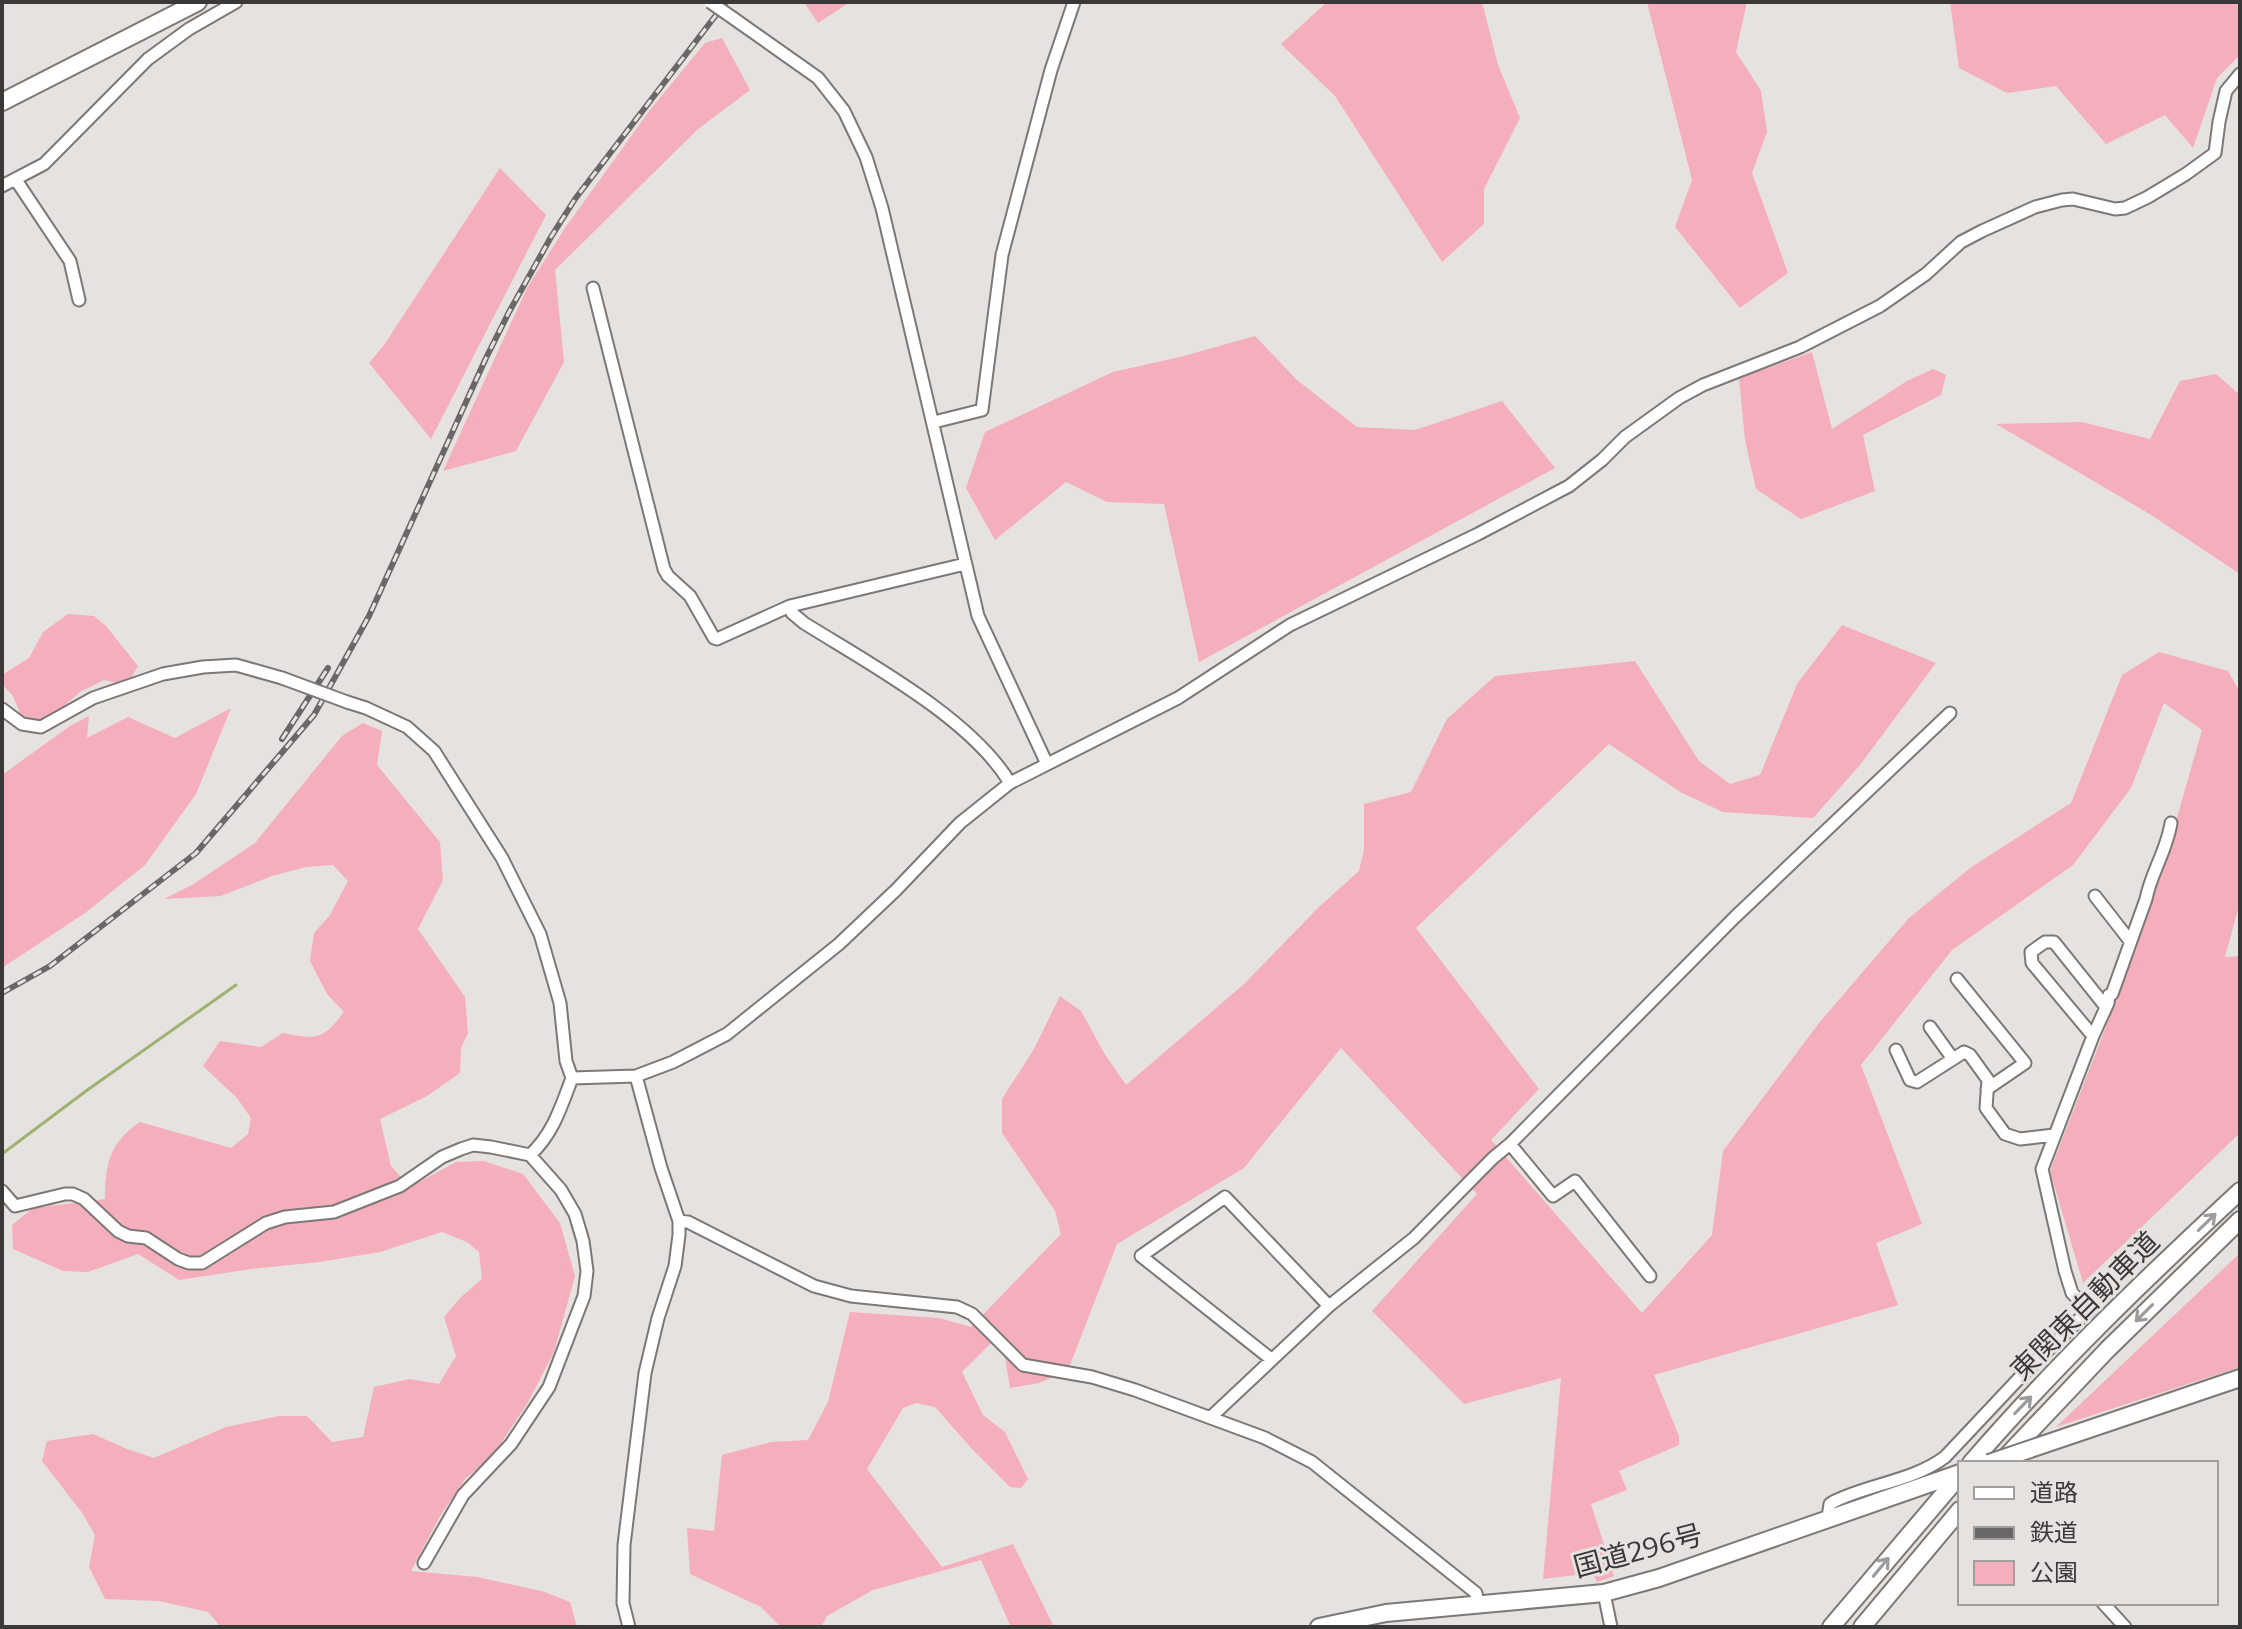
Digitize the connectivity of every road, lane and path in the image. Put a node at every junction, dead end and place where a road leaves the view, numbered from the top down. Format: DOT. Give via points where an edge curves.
graph roads {
  1 [pos="198,2"];
  2 [pos="236,2"];
  3 [pos="710,2"];
  4 [pos="1074,2"];
  5 [pos="2240,74"];
  6 [pos="2,102"];
  7 [pos="16,180"];
  8 [pos="2,186"];
  9 [pos="593,288"];
  10 [pos="79,300"];
  11 [pos="934,422"];
  12 [pos="965,564"];
  13 [pos="790,606"];
  14 [pos="2,709"];
  15 [pos="1950,713"];
  16 [pos="1047,764"];
  17 [pos="1010,783"];
  18 [pos="2171,823"];
  19 [pos="2095,896"];
  20 [pos="2130,941"];
  21 [pos="1957,979"];
  22 [pos="2106,1007"];
  23 [pos="1930,1027"];
  24 [pos="2093,1036"];
  25 [pos="1896,1050"];
  26 [pos="1953,1059"];
  27 [pos="636,1076"];
  28 [pos="572,1078"];
  29 [pos="1987,1089"];
  30 [pos="2054,1135"];
  31 [pos="1510,1144"];
  32 [pos="530,1155"];
  33 [pos="2,1191"];
  34 [pos="2240,1191"];
  35 [pos="2240,1220"];
  36 [pos="679,1221"];
  37 [pos="1650,1276"];
  38 [pos="1329,1306"];
  39 [pos="1271,1359"];
  40 [pos="2240,1378"];
  41 [pos="1211,1417"];
  42 [pos="1973,1461"];
  43 [pos="1995,1461"];
  44 [pos="2002,1461"];
  45 [pos="1958,1475"];
  46 [pos="1958,1476"];
  47 [pos="1958,1512"];
  48 [pos="1828,1517"];
  49 [pos="424,1563"];
  50 [pos="1604,1593"];
  51 [pos="1478,1604"];
  52 [pos="2105,1605"];
  53 [pos="629,1627"];
  54 [pos="1319,1627"];
  55 [pos="1611,1627"];
  56 [pos="1831,1627"];
  57 [pos="1862,1627"];
  58 [pos="2125,1627"];
  1 -- 6 [label="highway"];
  2 -- 7 [label="street" via="148,59 44,164"];
  3 -- 11 [label="street, bridge" via="818,78 844,111 882,208"];
  4 -- 11 [label="street" via="1002,255 982,410"];
  5 -- 16 [label="street" via="2226,91 2215,153 2148,197 2115,209 2062,200 1961,242 1880,306 1679,398 1569,486 1290,625 1178,698"];
  7 -- 8 [label="street"];
  7 -- 10 [label="street" via="70,261"];
  9 -- 13 [label="street" via="668,576 690,596 717,639"];
  11 -- 12 [label="street"];
  12 -- 13 [label="street"];
  12 -- 16 [label="street" via="978,616"];
  13 -- 17 [label="street" via="804,623 965,732"];
  14 -- 28 [label="street, bridge" via="22,724 41,727 93,698 163,674 236,665 407,727 434,751 502,858 540,934 560,1003"];
  15 -- 31 [label="street" via="1735,917"];
  16 -- 17 [label="street"];
  17 -- 27 [label="street" via="960,823 839,944 749,1017 701,1048"];
  18 -- 20 [label="street"];
  19 -- 20 [label="street"];
  20 -- 22 [label="street"];
  21 -- 29 [label="street" via="2025,1063"];
  22 -- 24 [label="street"];
  22 -- 24 [label="street" via="2054,942 2031,952 2032,963"];
  23 -- 26 [label="street"];
  24 -- 30 [label="street"];
  25 -- 26 [label="street" via="1910,1080 1917,1082"];
  26 -- 29 [label="street" via="1964,1052 1970,1055 1988,1080"];
  27 -- 28 [label="street"];
  27 -- 36 [label="street"];
  28 -- 32 [label="street" via="555,1123"];
  29 -- 30 [label="street" via="1986,1108 2005,1134 2020,1139"];
  30 -- 48 [label="street" via="2042,1175 2072,1293 2079,1300 2095,1299 2091,1308 1945,1457 1839,1499 1830,1504"];
  31 -- 37 [label="street" via="1553,1196 1575,1181"];
  31 -- 38 [label="street" via="1414,1238"];
  32 -- 33 [label="street" via="473,1145 442,1157 400,1186 334,1212 266,1223 202,1263 178,1259 146,1238 118,1231 73,1194 15,1206"];
  32 -- 49 [label="street" via="575,1214 587,1271 584,1296 549,1387 511,1444 463,1495"];
  42 -- 34 [label="highway, 東関東自動車道, one-way" via="2089,1336"];
  35 -- 44 [label="highway, 東関東自動車道, one-way"];
  36 -- 41 [label="street" via="814,1286 851,1296 957,1307 972,1314 1023,1365 1092,1377"];
  36 -- 53 [label="street" via="675,1266 645,1373 622,1580"];
  38 -- 39 [label="street"];
  38 -- 39 [label="street" via="1225,1197 1141,1256"];
  39 -- 41 [label="street"];
  40 -- 43 [label="highway, bridge"];
  41 -- 51 [label="street" via="1312,1462 1476,1593"];
  45 -- 48 [label="highway, 国道296号"];
  56 -- 46 [label="highway, one-way"];
  47 -- 57 [label="highway"];
  48 -- 50 [label="highway, 国道296号"];
  50 -- 51 [label="highway, 国道296号"];
  50 -- 55 [label="street"];
  51 -- 54 [label="highway, 国道296号" via="1386,1613"];
  52 -- 58 [label="street"];
}
